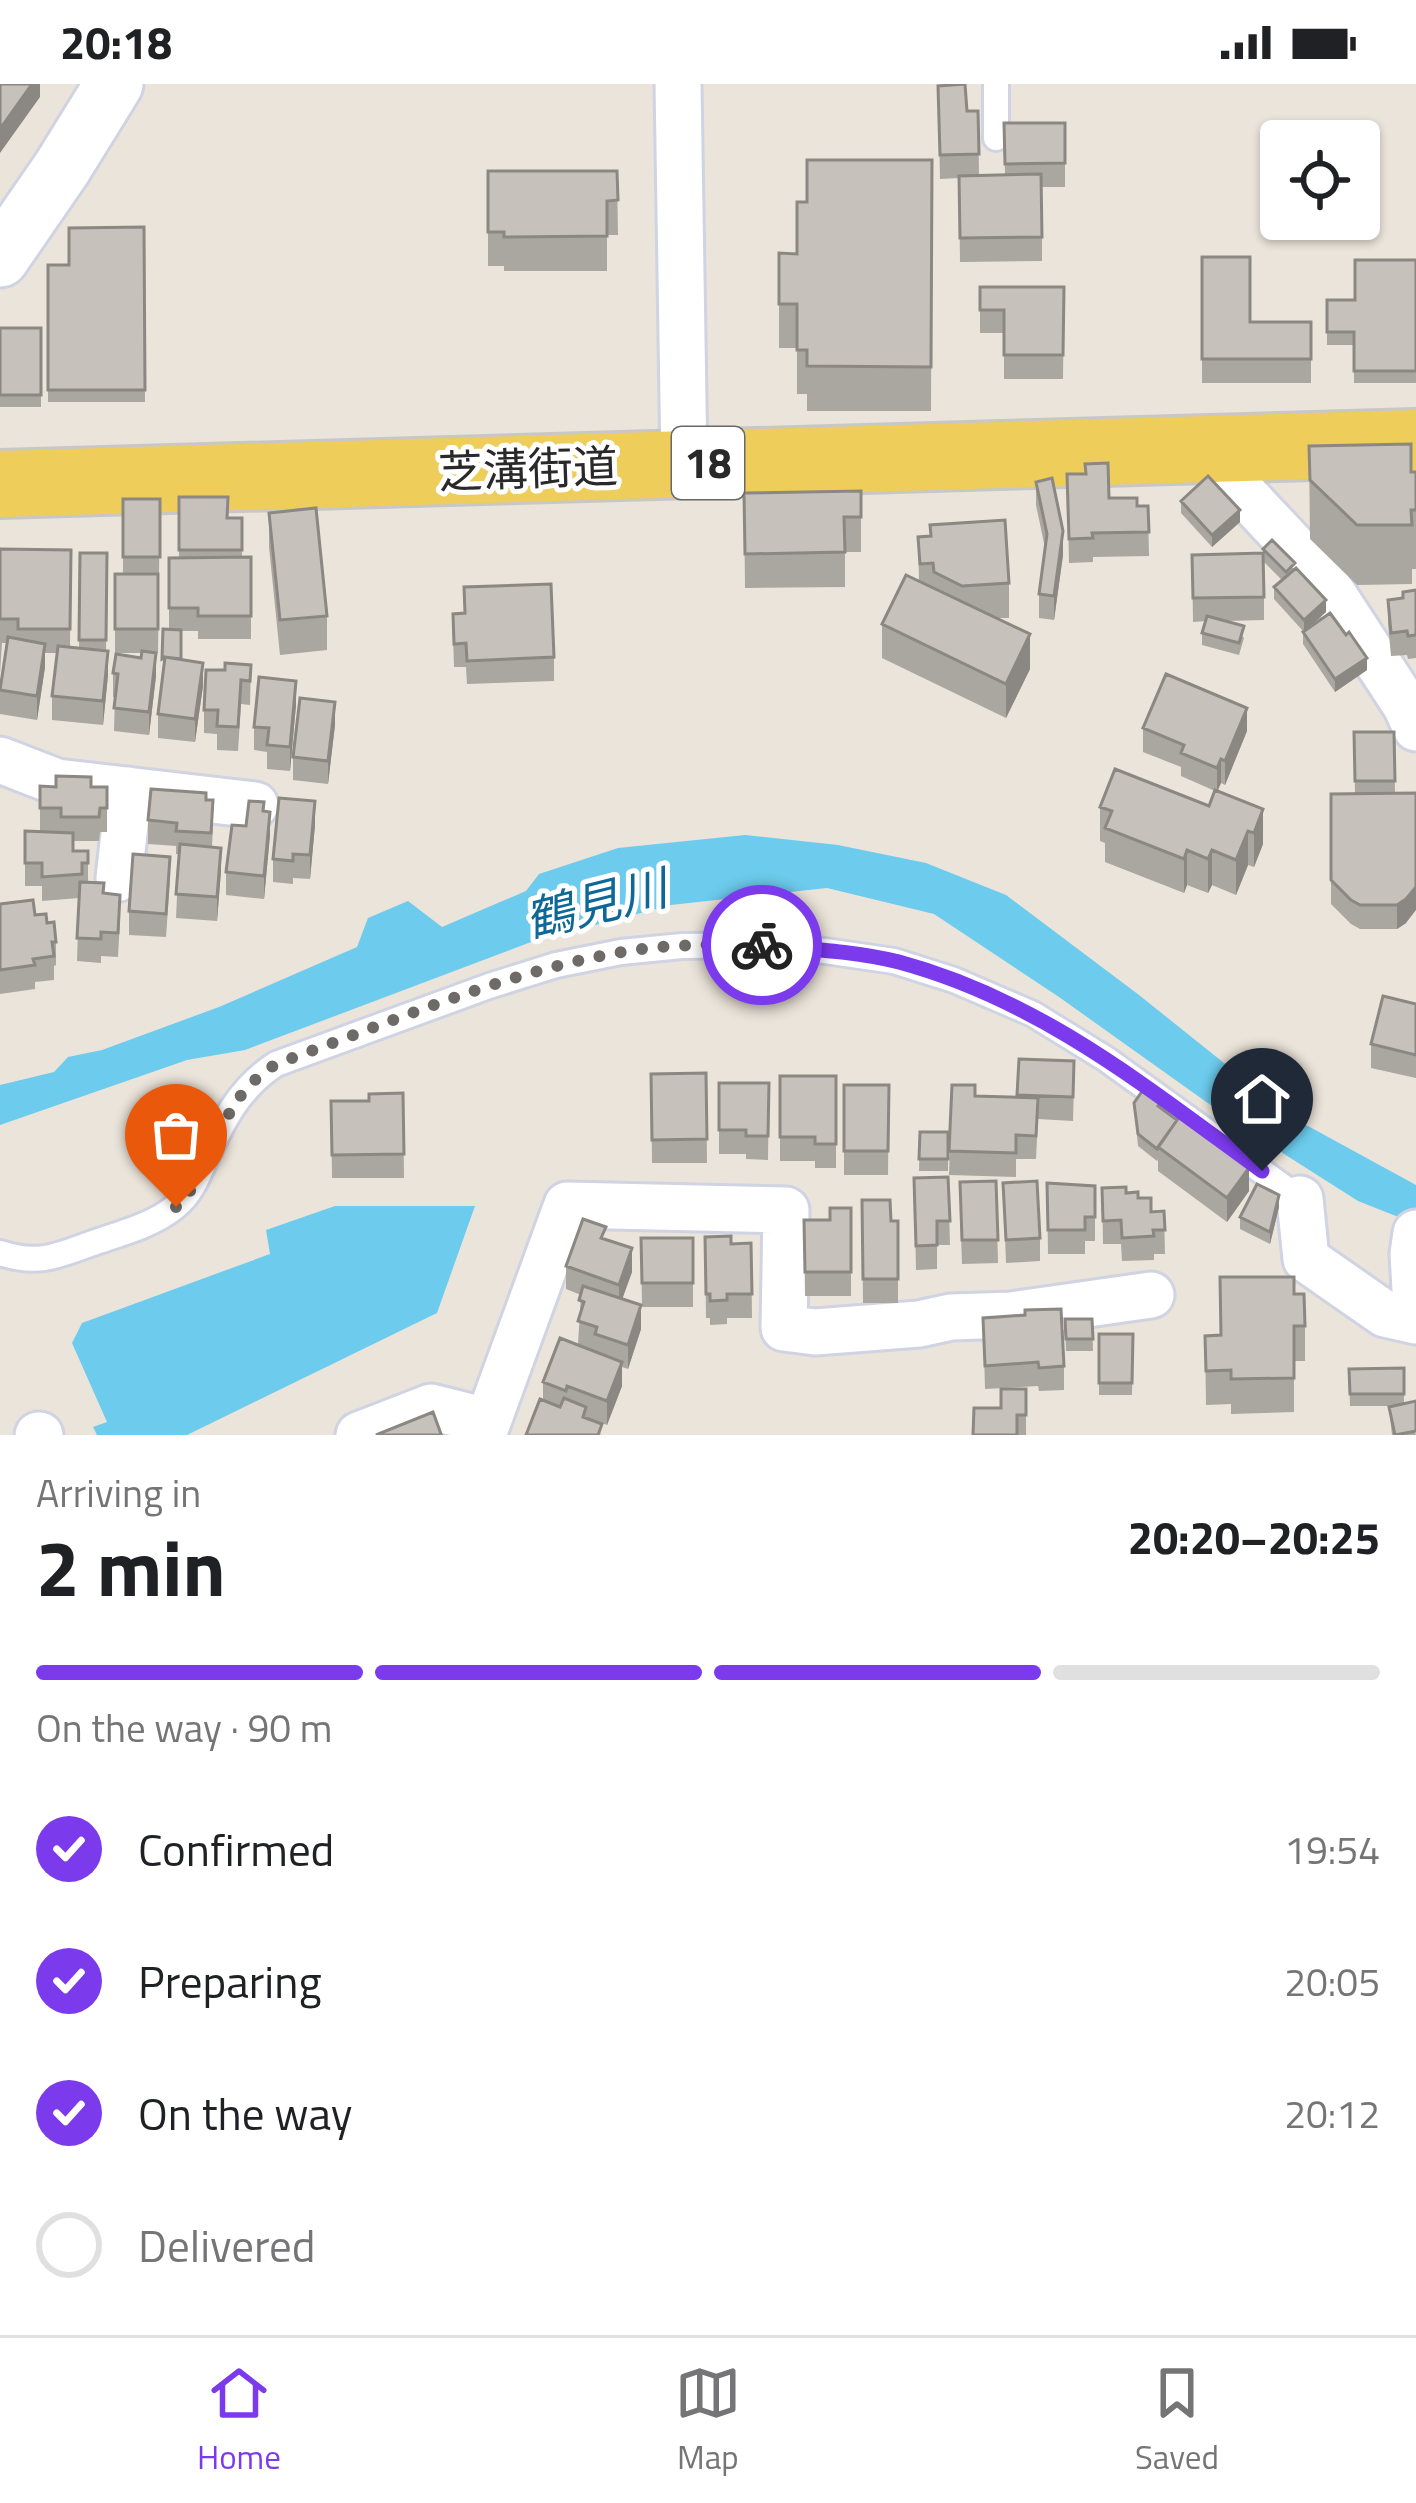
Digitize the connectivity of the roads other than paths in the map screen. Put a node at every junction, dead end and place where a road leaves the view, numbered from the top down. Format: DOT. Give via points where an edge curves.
graph roads {
  1 [pos="114,84"];
  2 [pos="678,84"];
  3 [pos="996,84"];
  4 [pos="996,138"];
  5 [pos="0,258"];
  6 [pos="1416,443"];
  7 [pos="1202,449"];
  8 [pos="684,464"];
  9 [pos="0,484"];
  10 [pos="1416,728"];
  11 [pos="0,760"];
  12 [pos="129,790"];
  13 [pos="255,805"];
  14 [pos="119,878"];
  15 [pos="1300,1199"];
  16 [pos="1415,1235"];
  17 [pos="0,1253"];
  18 [pos="1151,1295"];
  19 [pos="1416,1307"];
  20 [pos="1416,1322"];
  21 [pos="485,1428"];
  22 [pos="359,1435"];
  1 -- 5 [label="street"];
  2 -- 8 [label="street"];
  3 -- 4 [label="lane"];
  6 -- 7 [label="main road, 芝溝街道 / 18"];
  7 -- 8 [label="main road, 芝溝街道 / 18"];
  7 -- 10 [label="street" via="1322,577"];
  8 -- 9 [label="main road, 芝溝街道 / 18"];
  11 -- 12 [label="street" via="58,782"];
  12 -- 13 [label="street"];
  12 -- 14 [label="street"];
  15 -- 17 [label="lane" via="1106,1059 1033,1014 954,980 825,951 682,946 556,965 276,1064 241,1093 176,1207 47,1259"];
  15 -- 20 [label="street" via="1306,1259 1385,1314"];
  16 -- 19 [label="street"];
  18 -- 21 [label="street" via="919,1324 784,1328 786,1210 567,1205"];
  21 -- 22 [label="street" via="430,1407"];
}
